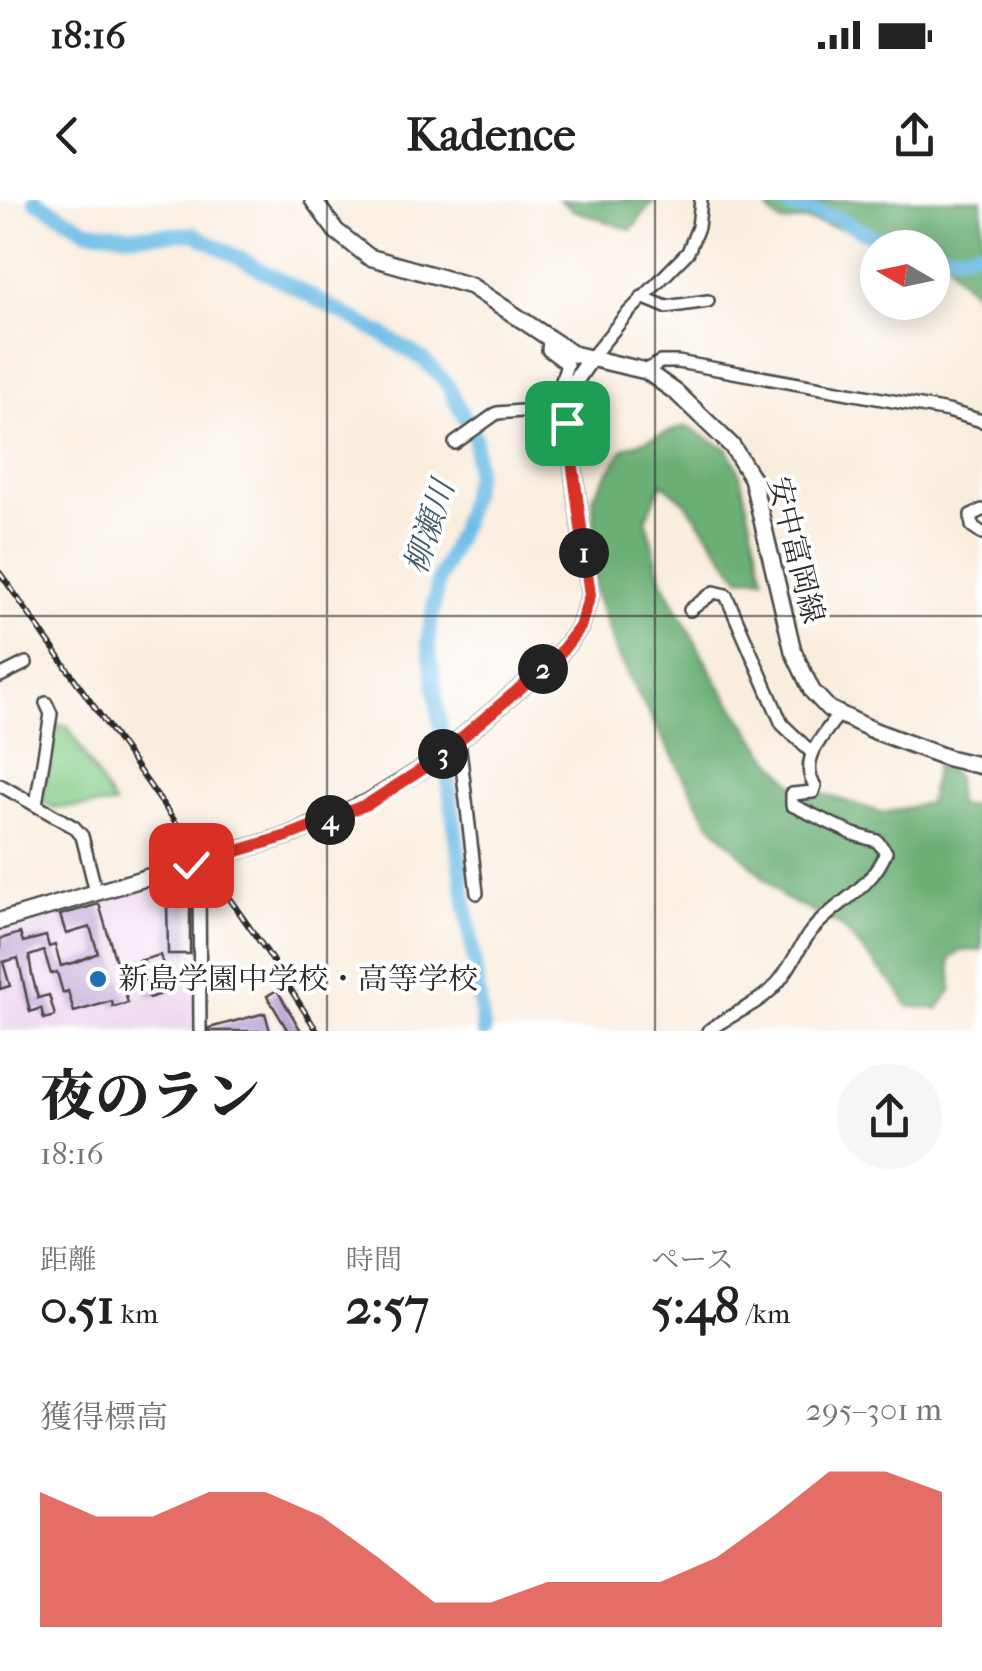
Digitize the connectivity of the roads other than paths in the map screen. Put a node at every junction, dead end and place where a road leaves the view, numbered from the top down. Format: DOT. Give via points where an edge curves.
graph roads {
  1 [pos="313,200"];
  2 [pos="701,200"];
  3 [pos="642,297"];
  4 [pos="708,301"];
  5 [pos="550,340"];
  6 [pos="590,360"];
  7 [pos="646,372"];
  8 [pos="982,420"];
  9 [pos="454,444"];
  10 [pos="982,510"];
  11 [pos="982,533"];
  12 [pos="690,610"];
  13 [pos="26,663"];
  14 [pos="0,676"];
  15 [pos="46,703"];
  16 [pos="838,714"];
  17 [pos="458,742"];
  18 [pos="812,753"];
  19 [pos="982,766"];
  20 [pos="0,785"];
  21 [pos="36,804"];
  22 [pos="191,865"];
  23 [pos="96,892"];
  24 [pos="477,893"];
  25 [pos="0,921"];
  26 [pos="200,1031"];
  27 [pos="708,1031"];
  1 -- 5 [label="main road, 安中富岡線" via="368,257 471,286"];
  2 -- 3 [label="street" via="688,252"];
  3 -- 4 [label="street" via="666,307"];
  3 -- 6 [label="street"];
  5 -- 6 [label="main road, 安中富岡線"];
  5 -- 9 [label="street" via="548,350 567,364 558,388 533,410 500,412"];
  6 -- 7 [label="main road, 安中富岡線"];
  6 -- 17 [label="main road" via="574,381 567,423 590,595 586,611 558,656"];
  7 -- 8 [label="street" via="656,363 678,362"];
  7 -- 16 [label="main road, 安中富岡線" via="678,393 744,462 760,500 797,662 812,691"];
  10 -- 11 [label="street" via="972,515 972,526"];
  12 -- 18 [label="street" via="714,592 726,596 782,724"];
  13 -- 14 [label="street"];
  15 -- 21 [label="street" via="51,714"];
  16 -- 18 [label="street"];
  16 -- 19 [label="main road, 安中富岡線"];
  17 -- 22 [label="main road" via="368,804"];
  17 -- 24 [label="street"];
  18 -- 27 [label="street" via="807,765 814,792 792,794 792,805 878,840 886,852 860,891 811,931 775,986"];
  20 -- 21 [label="street"];
  21 -- 23 [label="street" via="80,833"];
  22 -- 23 [label="main road"];
  22 -- 26 [label="street" via="198,878"];
  23 -- 25 [label="main road"];
}
